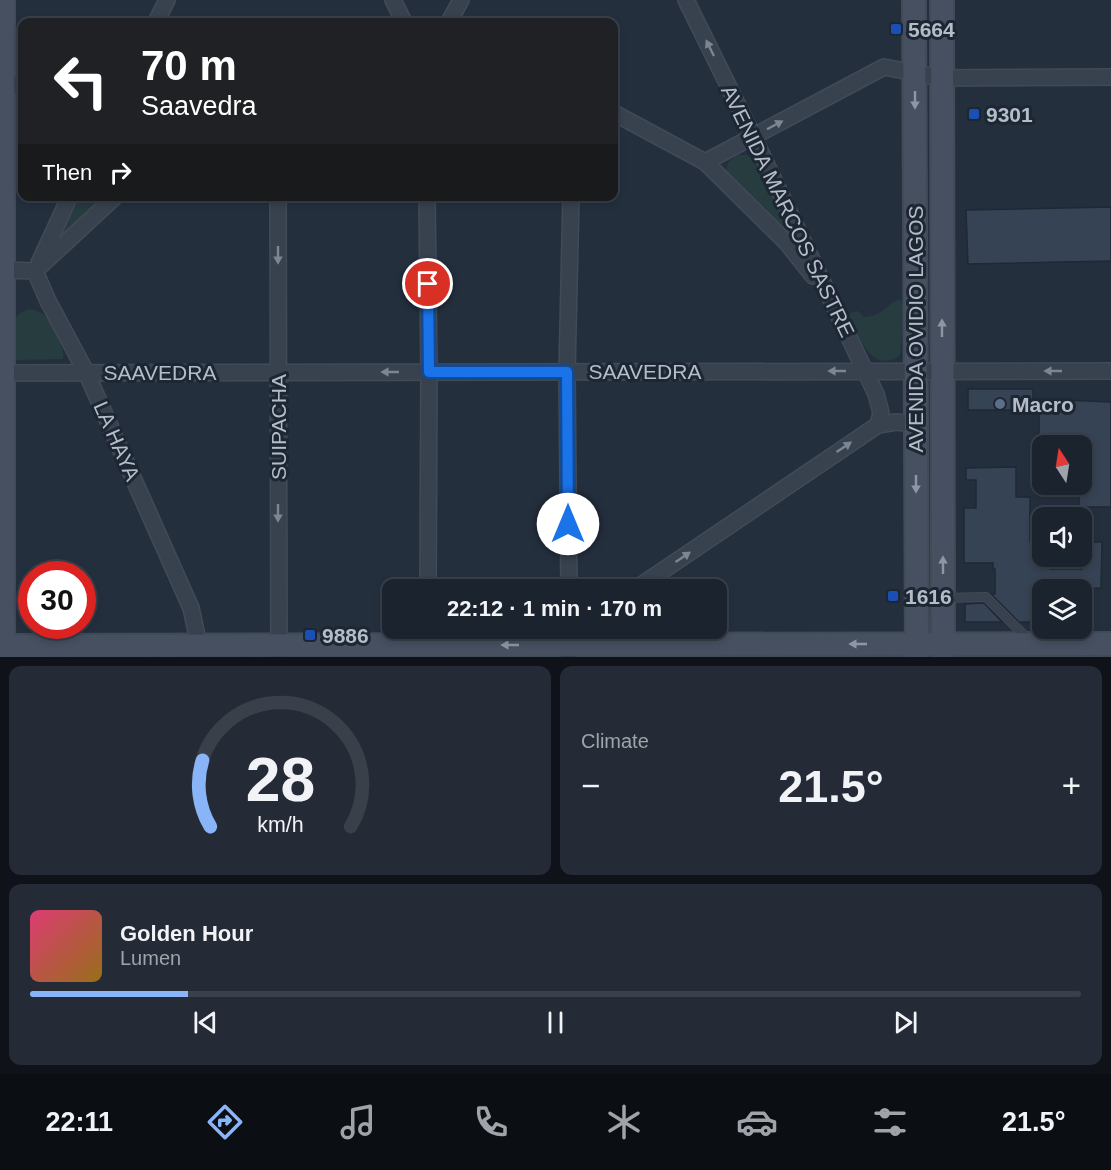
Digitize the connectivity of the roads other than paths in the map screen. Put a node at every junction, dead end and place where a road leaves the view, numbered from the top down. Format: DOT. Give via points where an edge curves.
graph roads {
  1 [pos="3,0"];
  2 [pos="167,0"];
  3 [pos="393,0"];
  4 [pos="461,0"];
  5 [pos="686,0"];
  6 [pos="914,0"];
  7 [pos="942,0"];
  8 [pos="158,18"];
  9 [pos="402,18"];
  10 [pos="451,18"];
  11 [pos="915,73"];
  12 [pos="1111,77"];
  13 [pos="942,78"];
  14 [pos="8,82"];
  15 [pos="618,115"];
  16 [pos="753,136"];
  17 [pos="705,162"];
  18 [pos="68,201"];
  19 [pos="111,201"];
  20 [pos="278,201"];
  21 [pos="427,201"];
  22 [pos="571,201"];
  23 [pos="3,270"];
  24 [pos="35,272"];
  25 [pos="830,298"];
  26 [pos="864,371"];
  27 [pos="915,371"];
  28 [pos="942,371"];
  29 [pos="1111,371"];
  30 [pos="1,372"];
  31 [pos="86,372"];
  32 [pos="278,372"];
  33 [pos="429,372"];
  34 [pos="567,372"];
  35 [pos="916,424"];
  36 [pos="878,425"];
  37 [pos="428,579"];
  38 [pos="569,579"];
  39 [pos="650,579"];
  40 [pos="943,598"];
  41 [pos="407,639"];
  42 [pos="571,639"];
  43 [pos="1034,644"];
  44 [pos="1111,644"];
  45 [pos="199,645"];
  46 [pos="2,650"];
  47 [pos="279,651"];
  48 [pos="917,651"];
  49 [pos="944,651"];
  1 -- 14 [label="main road"];
  2 -- 8 [label="street"];
  3 -- 9 [label="street"];
  4 -- 10 [label="street"];
  16 -- 5 [label="street, AVENIDA MARCOS SASTRE, one-way"];
  6 -- 11 [label="main road, AVENIDA OVIDIO LAGOS"];
  7 -- 13 [label="main road, AVENIDA OVIDIO LAGOS"];
  11 -- 13 [label="street"];
  16 -- 11 [label="street, one-way" via="884,67"];
  11 -- 27 [label="main road, AVENIDA OVIDIO LAGOS, one-way"];
  12 -- 13 [label="street"];
  28 -- 13 [label="main road, AVENIDA OVIDIO LAGOS, one-way"];
  14 -- 23 [label="main road"];
  15 -- 17 [label="street"];
  16 -- 17 [label="street"];
  16 -- 25 [label="street, AVENIDA MARCOS SASTRE"];
  17 -- 25 [label="street" via="786,242"];
  18 -- 24 [label="street"];
  19 -- 24 [label="street"];
  20 -- 32 [label="street, SUIPACHA, one-way"];
  21 -- 33 [label="street"];
  22 -- 34 [label="street"];
  23 -- 24 [label="street"];
  23 -- 30 [label="main road"];
  24 -- 31 [label="street, LA HAYA"];
  25 -- 26 [label="street, AVENIDA MARCOS SASTRE"];
  26 -- 27 [label="street, SAAVEDRA"];
  26 -- 34 [label="street, SAAVEDRA, one-way"];
  26 -- 36 [label="street, AVENIDA MARCOS SASTRE" via="881,413"];
  27 -- 28 [label="street, SAAVEDRA"];
  27 -- 35 [label="main road, AVENIDA OVIDIO LAGOS"];
  29 -- 28 [label="street, SAAVEDRA, one-way"];
  40 -- 28 [label="main road, AVENIDA OVIDIO LAGOS, one-way"];
  30 -- 31 [label="street, SAAVEDRA"];
  30 -- 46 [label="main road"];
  31 -- 32 [label="street, SAAVEDRA"];
  31 -- 45 [label="street, LA HAYA" via="191,608"];
  33 -- 32 [label="street, SAAVEDRA, one-way"];
  32 -- 47 [label="street, SUIPACHA, one-way"];
  33 -- 34 [label="street, SAAVEDRA"];
  33 -- 37 [label="street"];
  34 -- 38 [label="street"];
  35 -- 36 [label="street"];
  35 -- 48 [label="main road, AVENIDA OVIDIO LAGOS, one-way"];
  39 -- 36 [label="street, one-way"];
  40 -- 43 [label="lane" via="986,597"];
  40 -- 49 [label="main road, AVENIDA OVIDIO LAGOS"];
  41 -- 47 [label="main road"];
  48 -- 42 [label="main road, one-way"];
  43 -- 44 [label="main road"];
  43 -- 49 [label="main road"];
  45 -- 46 [label="main road"];
  45 -- 47 [label="main road"];
  48 -- 49 [label="main road"];
}
